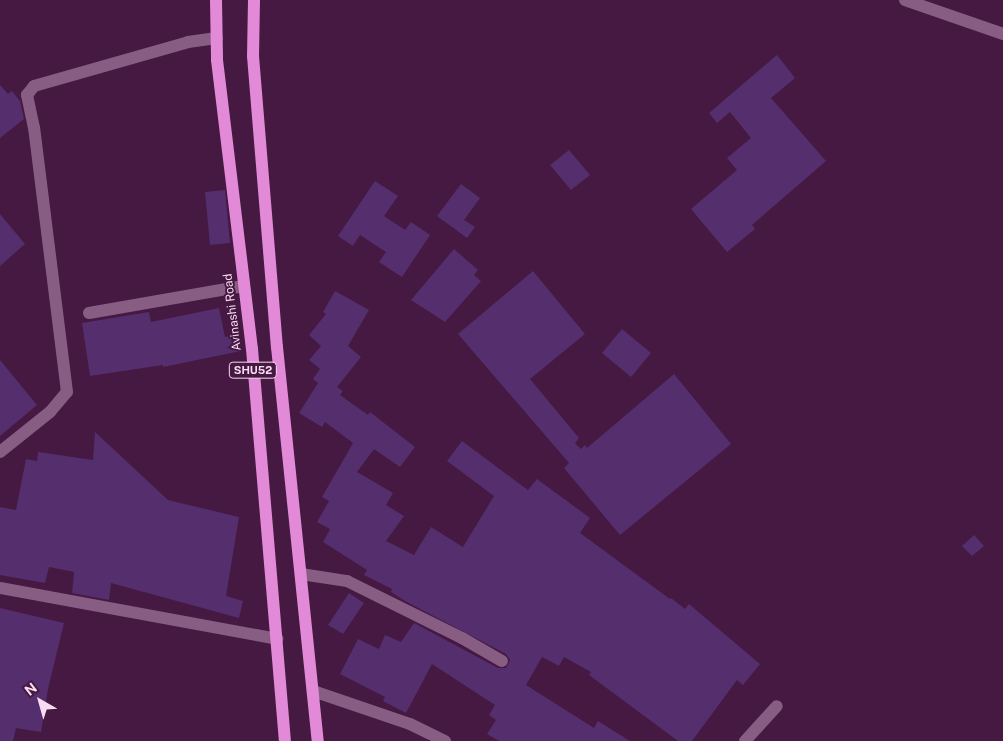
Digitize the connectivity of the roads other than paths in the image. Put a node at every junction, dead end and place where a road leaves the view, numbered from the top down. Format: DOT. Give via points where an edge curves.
graph roads {
  1 [pos="216,0"];
  2 [pos="254,0"];
  3 [pos="905,0"];
  4 [pos="1003,34"];
  5 [pos="217,38"];
  6 [pos="244,286"];
  7 [pos="89,312"];
  8 [pos="0,452"];
  9 [pos="300,574"];
  10 [pos="0,588"];
  11 [pos="277,639"];
  12 [pos="502,661"];
  13 [pos="312,691"];
  14 [pos="777,706"];
  15 [pos="285,741"];
  16 [pos="318,741"];
  17 [pos="445,741"];
  18 [pos="745,741"];
  1 -- 5 [label="main road, Avinashi Road / SHU52"];
  2 -- 9 [label="main road, SHU52" via="254,66"];
  3 -- 4 [label="street"];
  5 -- 6 [label="main road, Avinashi Road / SHU52"];
  5 -- 8 [label="street" via="188,42 34,86 27,95 34,128 67,392 50,412"];
  6 -- 7 [label="street"];
  6 -- 11 [label="main road, Avinashi Road / SHU52"];
  9 -- 12 [label="street" via="348,581"];
  9 -- 13 [label="main road, SHU52"];
  10 -- 11 [label="street"];
  11 -- 15 [label="main road, Avinashi Road / SHU52"];
  13 -- 16 [label="main road, SHU52"];
  13 -- 17 [label="street" via="410,724"];
  14 -- 18 [label="street"];
}
